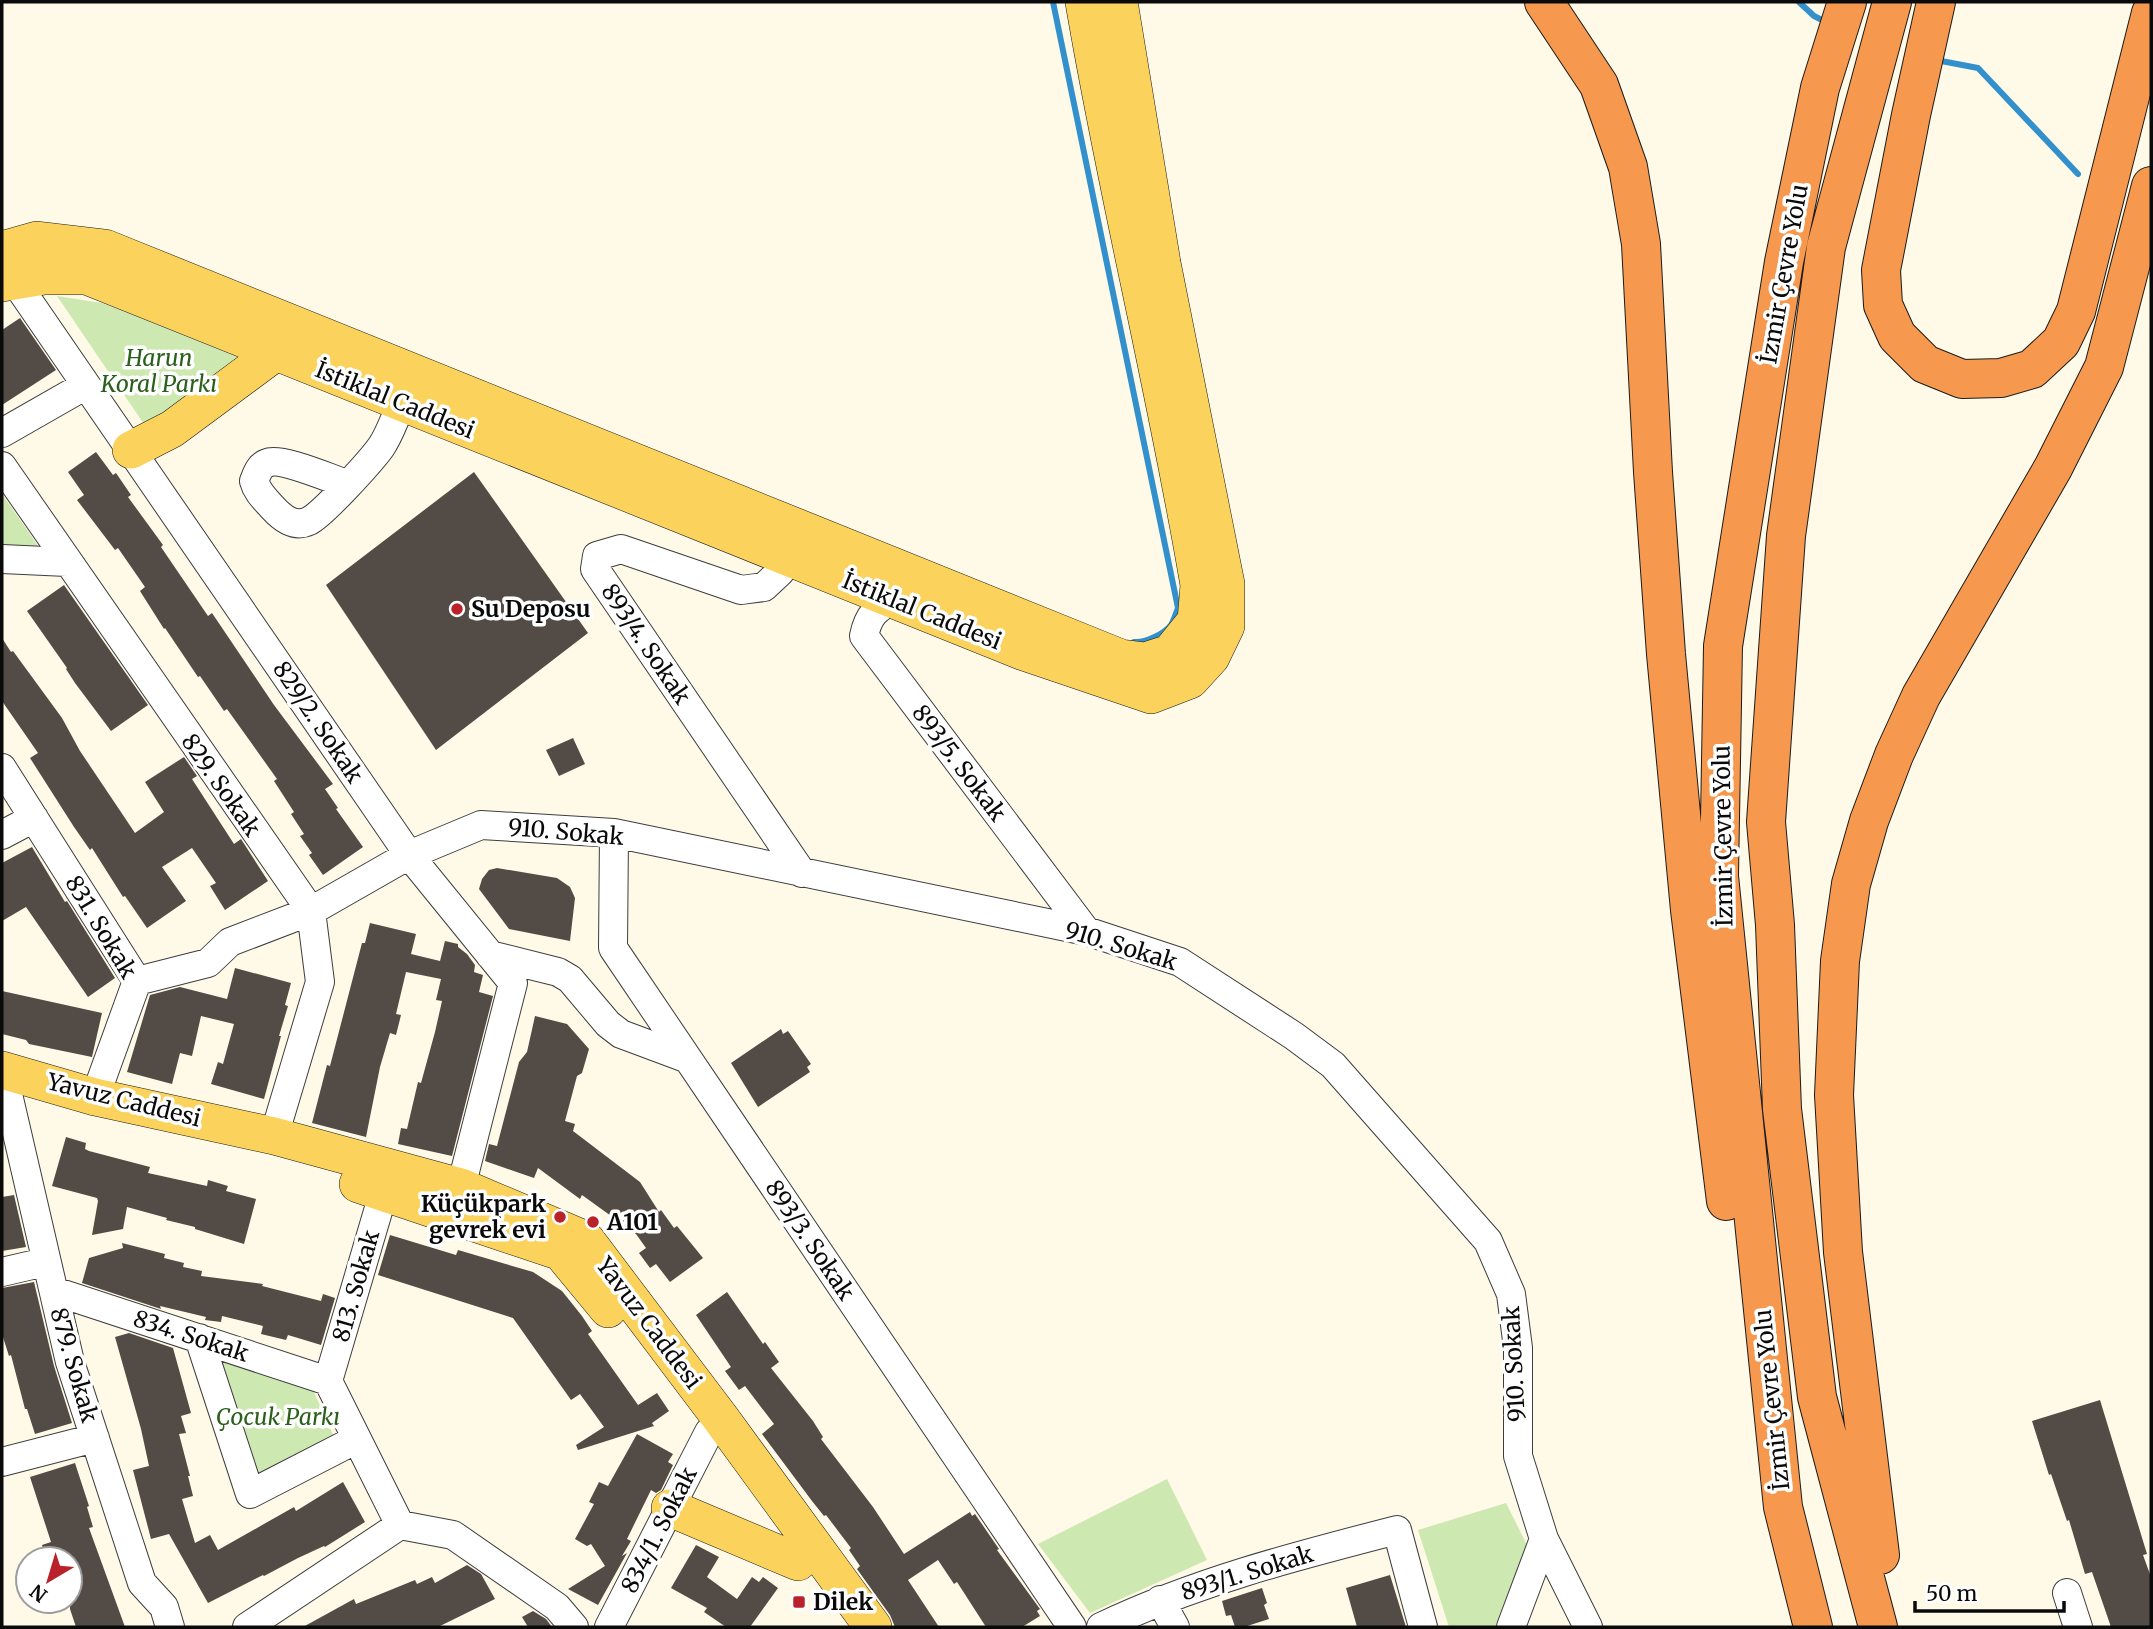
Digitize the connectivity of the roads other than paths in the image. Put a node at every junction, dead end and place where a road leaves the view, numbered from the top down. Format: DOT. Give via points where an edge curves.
graph roads {
  1 [pos="1084,2"];
  2 [pos="1119,2"];
  3 [pos="1544,2"];
  4 [pos="1847,2"];
  5 [pos="1892,2"];
  6 [pos="1936,2"];
  7 [pos="2151,13"];
  8 [pos="2151,186"];
  9 [pos="6,271"];
  10 [pos="276,352"];
  11 [pos="86,385"];
  12 [pos="402,403"];
  13 [pos="2,433"];
  14 [pos="131,450"];
  15 [pos="2,466"];
  16 [pos="347,484"];
  17 [pos="782,555"];
  18 [pos="2,559"];
  19 [pos="67,562"];
  20 [pos="895,600"];
  21 [pos="2,768"];
  22 [pos="34,818"];
  23 [pos="614,833"];
  24 [pos="2,835"];
  25 [pos="408,855"];
  26 [pos="802,873"];
  27 [pos="311,911"];
  28 [pos="1086,931"];
  29 [pos="490,955"];
  30 [pos="137,981"];
  31 [pos="688,1059"];
  32 [pos="4,1083"];
  33 [pos="95,1097"];
  34 [pos="274,1136"];
  35 [pos="461,1186"];
  36 [pos="384,1191"];
  37 [pos="45,1262"];
  38 [pos="2,1272"];
  39 [pos="54,1291"];
  40 [pos="199,1339"];
  41 [pos="328,1381"];
  42 [pos="715,1426"];
  43 [pos="95,1438"];
  44 [pos="357,1439"];
  45 [pos="2,1462"];
  46 [pos="1783,1507"];
  47 [pos="670,1508"];
  48 [pos="400,1525"];
  49 [pos="1544,1539"];
  50 [pos="798,1562"];
  51 [pos="2067,1593"];
  52 [pos="1160,1600"];
  53 [pos="167,1617"];
  54 [pos="184,1627"];
  55 [pos="247,1627"];
  56 [pos="574,1627"];
  57 [pos="609,1627"];
  58 [pos="843,1627"];
  59 [pos="873,1627"];
  60 [pos="1072,1627"];
  61 [pos="1101,1627"];
  62 [pos="1175,1627"];
  63 [pos="1423,1627"];
  64 [pos="1511,1627"];
  65 [pos="1588,1627"];
  66 [pos="1813,1627"];
  67 [pos="1881,1627"];
  68 [pos="2078,1627"];
  1 -- 9 [label="main road, İstiklal Caddesi" via="1199,585 1196,621 1170,653 1145,661 1121,658 105,248 37,240"];
  2 -- 20 [label="main road, İstiklal Caddesi" via="1162,263 1226,584 1226,626 1210,657 1190,680 1151,695 1024,652"];
  3 -- 46 [label="highway" via="1600,85 1628,167 1641,244 1666,654 1691,923 1736,1272"];
  4 -- 46 [label="highway, İzmir Çevre Yolu" via="1820,88 1784,262 1723,646 1719,876"];
  5 -- 67 [label="highway, İzmir Çevre Yolu" via="1826,247 1786,536 1766,822 1782,1110 1817,1397"];
  6 -- 7 [label="highway" via="1881,270 1883,305 1897,336 1924,364 1962,379 2001,378 2032,369 2061,342 2076,311"];
  8 -- 67 [label="highway" via="2104,367 2053,468 1921,696 1869,821 1851,884 1840,961 1834,1095 1843,1252 1880,1555"];
  9 -- 10 [label="main road, İstiklal Caddesi" via="87,276"];
  9 -- 11 [label="street, 829/2. Sokak"];
  10 -- 12 [label="main road, İstiklal Caddesi"];
  10 -- 14 [label="main road" via="172,429"];
  11 -- 13 [label="street"];
  11 -- 14 [label="street, 829/2. Sokak"];
  12 -- 16 [label="street" via="381,447"];
  12 -- 17 [label="main road, İstiklal Caddesi"];
  14 -- 25 [label="street, 829/2. Sokak"];
  15 -- 19 [label="street, 829. Sokak"];
  17 -- 20 [label="main road, İstiklal Caddesi"];
  17 -- 26 [label="street, 893/4. Sokak" via="780,572 764,587 741,590 621,549 597,556 595,569"];
  18 -- 19 [label="street"];
  19 -- 27 [label="street, 829. Sokak"];
  20 -- 28 [label="street, 893/5. Sokak" via="881,605 867,619 864,636"];
  21 -- 22 [label="street, 831. Sokak"];
  22 -- 24 [label="street"];
  22 -- 30 [label="street, 831. Sokak"];
  23 -- 25 [label="street, 910. Sokak" via="481,825"];
  23 -- 26 [label="street, 910. Sokak"];
  23 -- 31 [label="street, 893/3. Sokak" via="613,948"];
  25 -- 27 [label="street, 910. Sokak"];
  25 -- 29 [label="street, 829/2. Sokak"];
  26 -- 28 [label="street, 910. Sokak"];
  27 -- 30 [label="street, 910. Sokak" via="230,942 208,963"];
  27 -- 34 [label="street, 829. Sokak" via="320,982"];
  28 -- 49 [label="street, 910. Sokak" via="1180,962 1333,1065 1488,1241 1511,1294 1518,1348 1518,1456"];
  29 -- 31 [label="street" via="558,972 621,1034"];
  29 -- 35 [label="street, 829/2. Sokak" via="513,983"];
  30 -- 33 [label="street, 831. Sokak"];
  31 -- 60 [label="street, 893/3. Sokak"];
  32 -- 33 [label="main road, Yavuz Caddesi"];
  32 -- 36 [label="main road, Yavuz Caddesi"];
  32 -- 37 [label="street, 879. Sokak"];
  33 -- 34 [label="main road, Yavuz Caddesi"];
  34 -- 35 [label="main road, Yavuz Caddesi"];
  35 -- 42 [label="main road, Yavuz Caddesi" via="586,1240"];
  36 -- 41 [label="street, 813. Sokak"];
  36 -- 42 [label="main road, Yavuz Caddesi" via="561,1252"];
  37 -- 38 [label="street"];
  37 -- 39 [label="street, 879. Sokak"];
  39 -- 40 [label="street, 834. Sokak"];
  39 -- 43 [label="street, 879. Sokak" via="70,1363"];
  40 -- 41 [label="street, 834. Sokak"];
  40 -- 44 [label="street" via="250,1494"];
  41 -- 44 [label="street"];
  42 -- 47 [label="street, 834/1. Sokak"];
  42 -- 50 [label="main road, Yavuz Caddesi"];
  42 -- 59 [label="main road, Yavuz Caddesi"];
  43 -- 45 [label="street"];
  43 -- 53 [label="street, 879. Sokak" via="142,1583"];
  44 -- 48 [label="street"];
  46 -- 66 [label="highway, İzmir Çevre Yolu"];
  47 -- 50 [label="main road"];
  47 -- 57 [label="street, 834/1. Sokak"];
  48 -- 55 [label="street"];
  48 -- 56 [label="street" via="453,1535 557,1607"];
  49 -- 64 [label="street"];
  49 -- 65 [label="street, 910. Sokak"];
  50 -- 58 [label="main road, Yavuz Caddesi"];
  51 -- 68 [label="street"];
  52 -- 61 [label="street, 893/1. Sokak"];
  52 -- 62 [label="street"];
  52 -- 63 [label="street, 893/1. Sokak" via="1278,1560 1397,1530"];
  53 -- 54 [label="street, 879. Sokak"];
}
